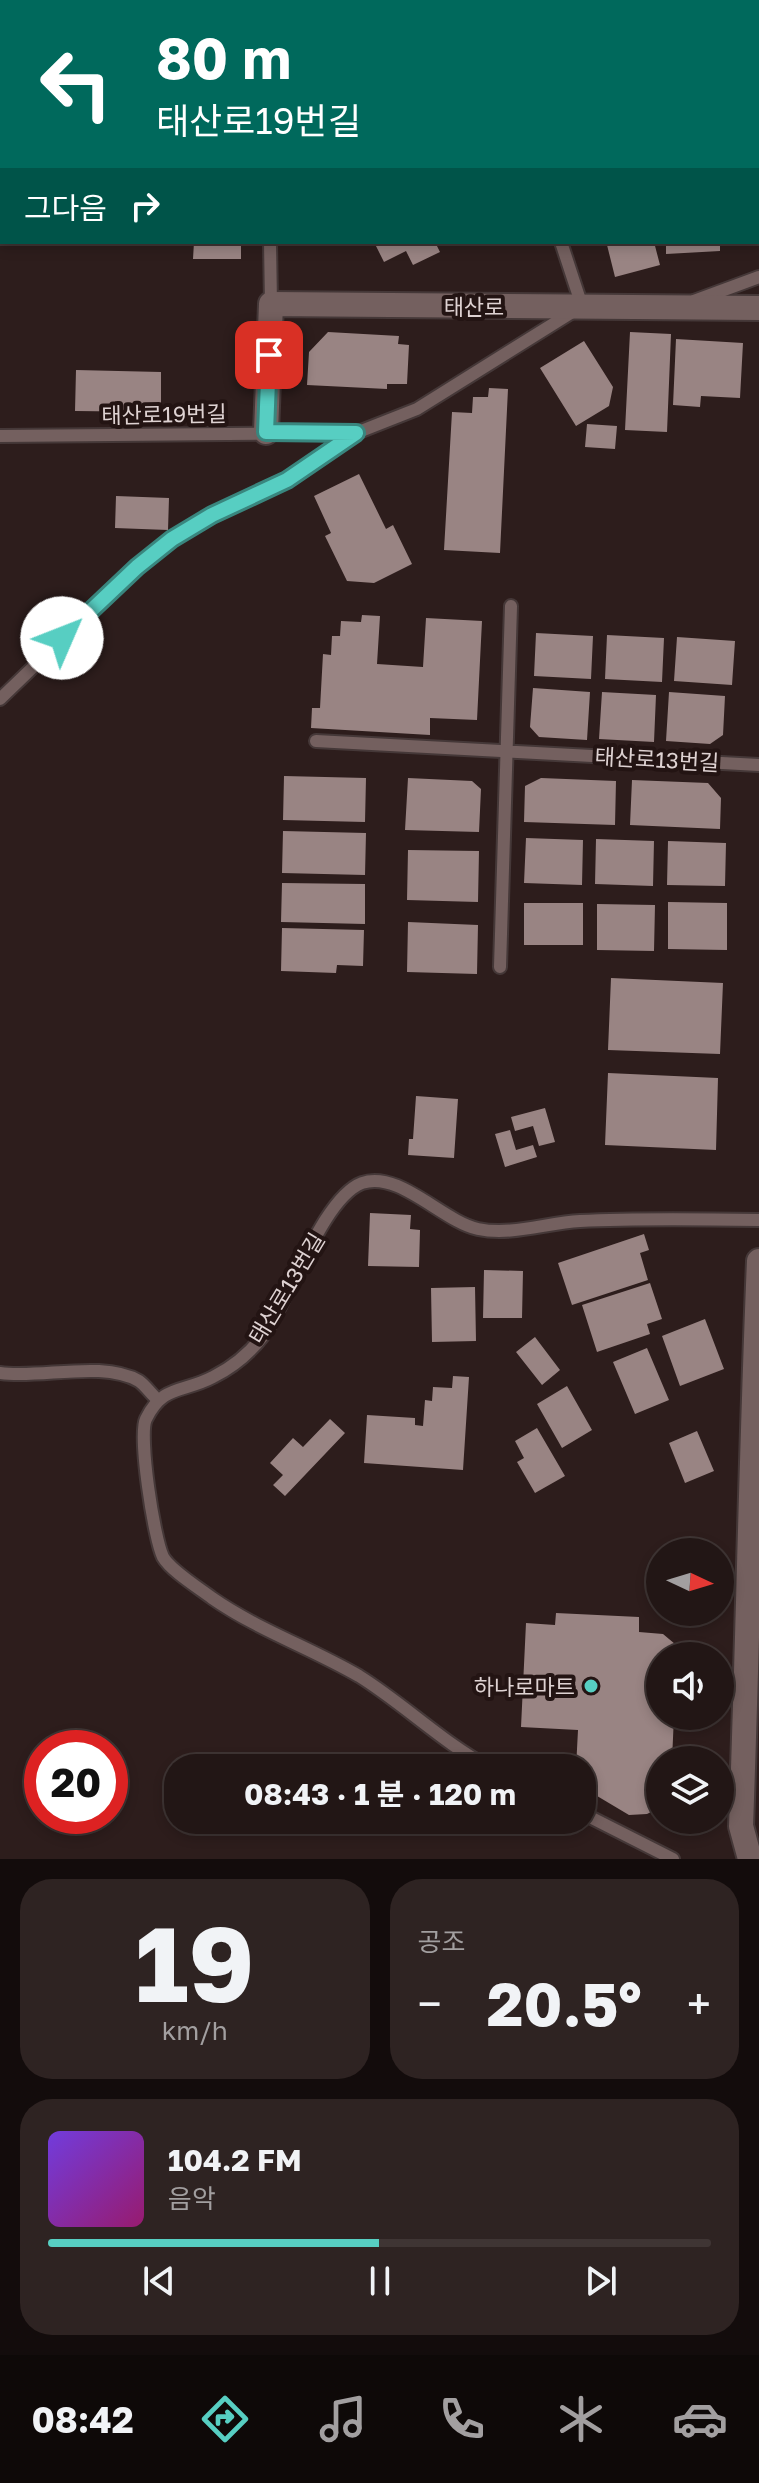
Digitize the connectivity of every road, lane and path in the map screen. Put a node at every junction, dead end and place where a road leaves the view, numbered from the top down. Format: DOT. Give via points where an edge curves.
graph roads {
  1 [pos="270,244"];
  2 [pos="562,244"];
  3 [pos="759,277"];
  4 [pos="271,304"];
  5 [pos="582,306"];
  6 [pos="677,307"];
  7 [pos="759,308"];
  8 [pos="266,432"];
  9 [pos="356,433"];
  10 [pos="0,436"];
  11 [pos="511,606"];
  12 [pos="0,699"];
  13 [pos="316,741"];
  14 [pos="507,750"];
  15 [pos="759,765"];
  16 [pos="500,967"];
  17 [pos="759,1220"];
  18 [pos="759,1261"];
  19 [pos="0,1373"];
  20 [pos="157,1399"];
  21 [pos="465,1754"];
  22 [pos="596,1820"];
  23 [pos="673,1859"];
  24 [pos="750,1859"];
  1 -- 4 [label="lane"];
  2 -- 5 [label="lane"];
  3 -- 6 [label="lane, 태산로"];
  4 -- 5 [label="street, 태산로"];
  4 -- 8 [label="street"];
  5 -- 6 [label="street, 태산로"];
  5 -- 9 [label="lane, 태산로19번길" via="417,409"];
  6 -- 7 [label="street, 태산로"];
  8 -- 9 [label="lane, 태산로19번길"];
  8 -- 10 [label="lane, 태산로19번길"];
  9 -- 12 [label="lane" via="287,480 172,539"];
  11 -- 14 [label="lane"];
  13 -- 14 [label="lane, 태산로13번길"];
  14 -- 15 [label="lane, 태산로13번길"];
  14 -- 16 [label="lane"];
  17 -- 20 [label="lane, 태산로13번길" via="577,1221 488,1230 462,1224 390,1183 364,1183 331,1212 263,1335 240,1361"];
  18 -- 24 [label="street" via="741,1826"];
  19 -- 20 [label="lane" via="122,1375 140,1382"];
  20 -- 21 [label="lane" via="143,1424 153,1520 164,1559 229,1609 357,1676"];
  22 -- 23 [label="lane"];
}
